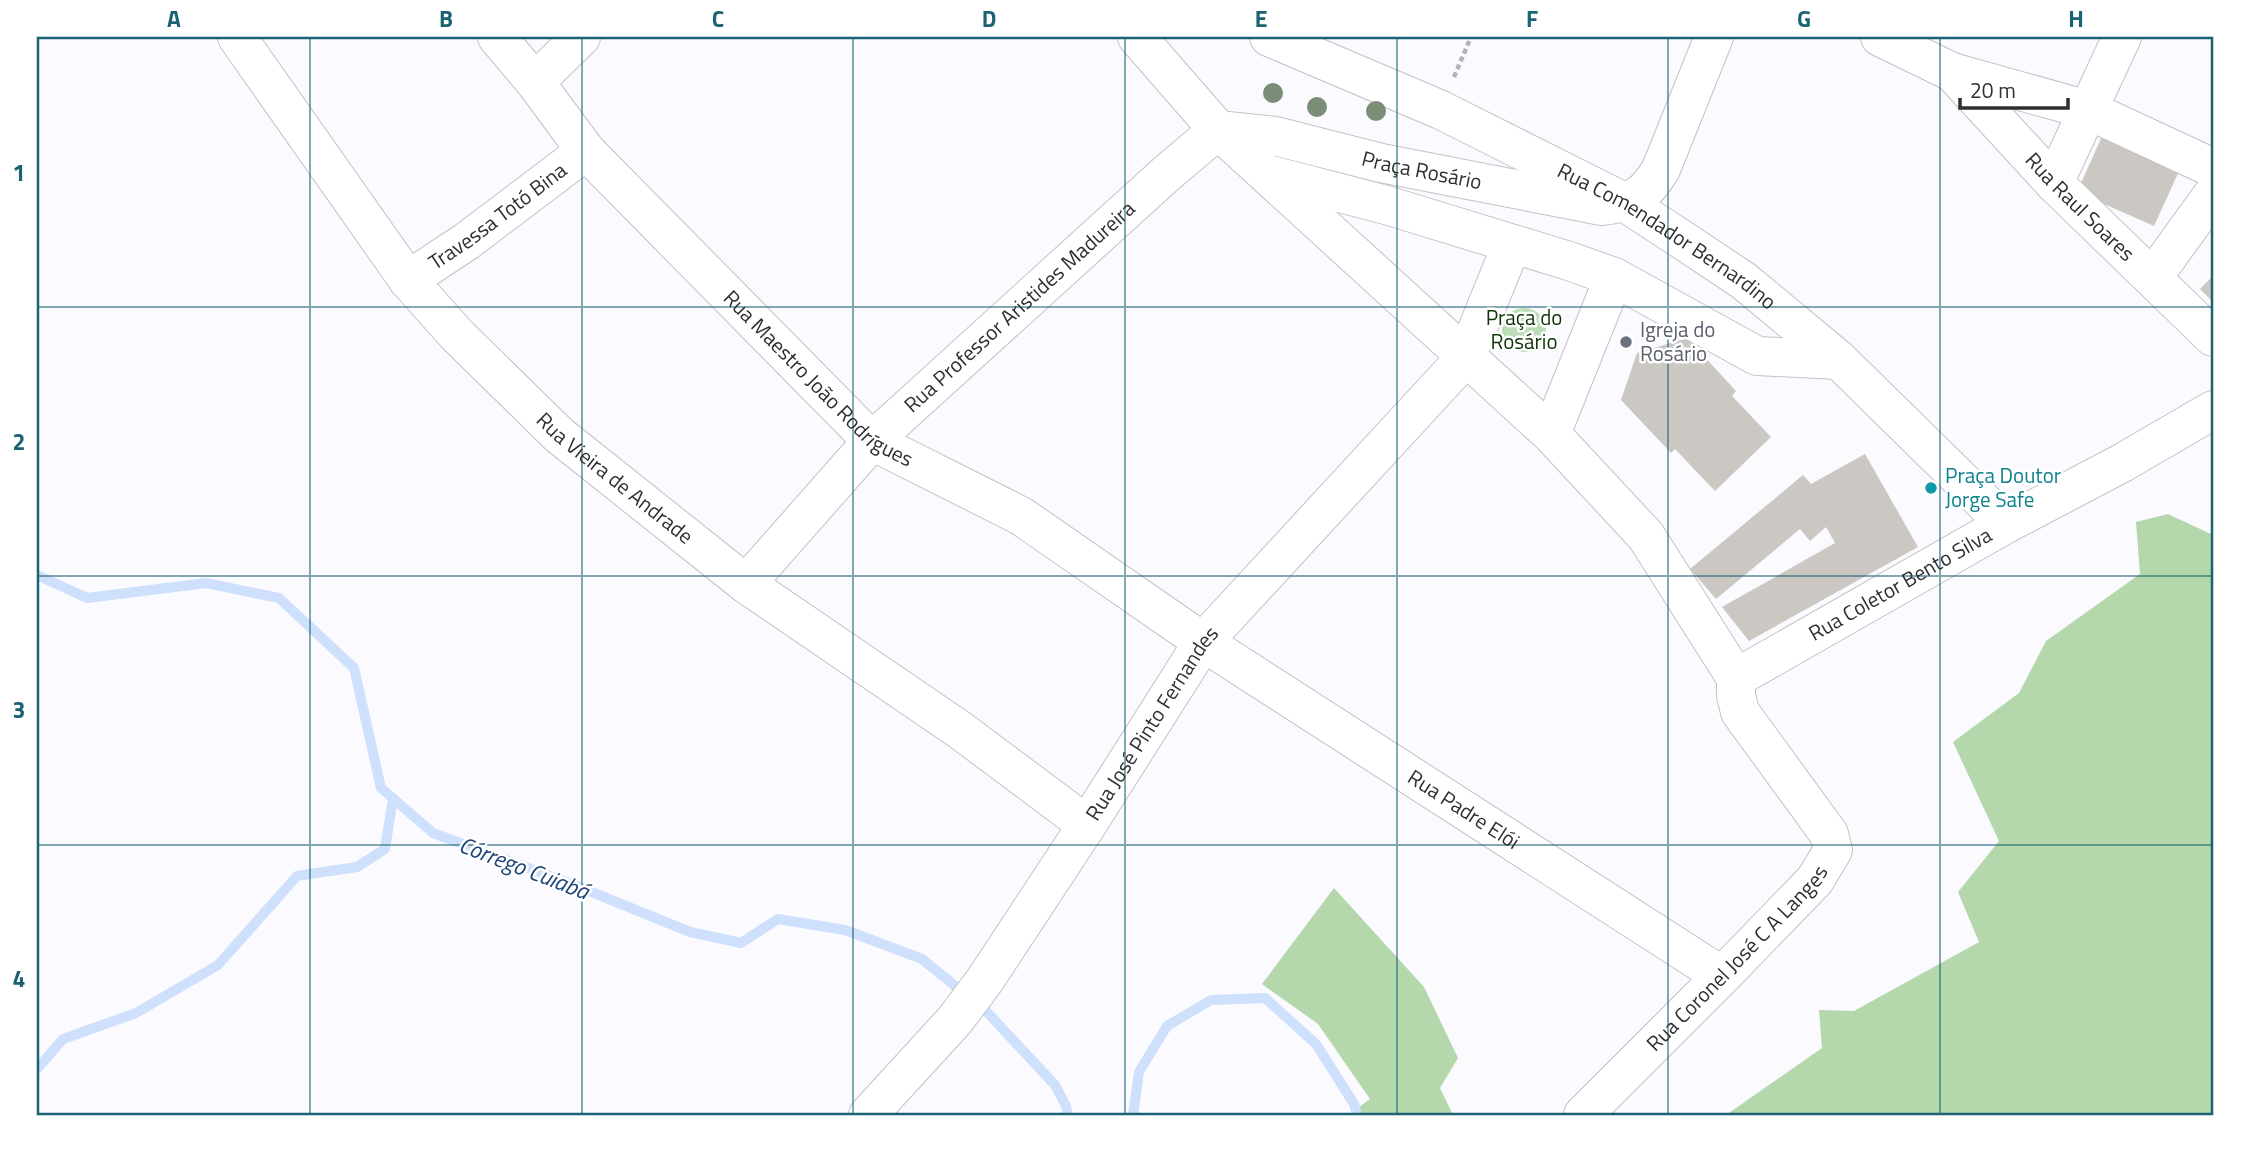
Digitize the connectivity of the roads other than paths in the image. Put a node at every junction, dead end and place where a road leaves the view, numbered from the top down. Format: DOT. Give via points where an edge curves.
graph roads {
  1 [pos="237,37"];
  2 [pos="497,37"];
  3 [pos="581,37"];
  4 [pos="1137,37"];
  5 [pos="1269,37"];
  6 [pos="1714,37"];
  7 [pos="1880,37"];
  8 [pos="2122,37"];
  9 [pos="1952,72"];
  10 [pos="535,82"];
  11 [pos="2088,110"];
  12 [pos="1218,130"];
  13 [pos="586,151"];
  14 [pos="2213,168"];
  15 [pos="1267,174"];
  16 [pos="2054,183"];
  17 [pos="2213,194"];
  18 [pos="1626,203"];
  19 [pos="1512,244"];
  20 [pos="1614,277"];
  21 [pos="2153,278"];
  22 [pos="408,281"];
  23 [pos="2213,337"];
  24 [pos="1466,358"];
  25 [pos="1839,360"];
  26 [pos="2213,410"];
  27 [pos="1552,435"];
  28 [pos="872,441"];
  29 [pos="2006,524"];
  30 [pos="746,584"];
  31 [pos="1203,642"];
  32 [pos="1736,678"];
  33 [pos="1087,825"];
  34 [pos="1723,976"];
  35 [pos="868,1115"];
  36 [pos="1583,1115"];
  1 -- 22 [label="street, Rua Vieira de Andrade"];
  2 -- 10 [label="street, Rua Maestro João Rodrígues"];
  3 -- 10 [label="street"];
  4 -- 12 [label="street"];
  5 -- 18 [label="street, Rua Comendador Bernardino" via="1441,110"];
  6 -- 18 [label="street" via="1661,169 1650,188"];
  7 -- 9 [label="street"];
  8 -- 11 [label="street"];
  9 -- 11 [label="street"];
  9 -- 16 [label="street, Rua Raul Soares"];
  10 -- 13 [label="street, Rua Maestro João Rodrígues"];
  11 -- 14 [label="street"];
  11 -- 16 [label="street"];
  12 -- 15 [label="street"];
  12 -- 18 [label="street, Praça Rosário" via="1275,136 1381,163 1602,206"];
  12 -- 28 [label="street, Rua Professor Aristides Madureira"];
  13 -- 22 [label="street, Travessa Totó Bina"];
  13 -- 28 [label="street, Rua Maestro João Rodrígues"];
  15 -- 19 [label="street"];
  15 -- 24 [label="street"];
  16 -- 21 [label="street, Rua Raul Soares"];
  17 -- 21 [label="street"];
  18 -- 25 [label="street, Rua Comendador Bernardino" via="1744,281"];
  19 -- 20 [label="street"];
  19 -- 24 [label="street"];
  20 -- 25 [label="street" via="1757,356"];
  20 -- 27 [label="street"];
  21 -- 23 [label="street, Rua Raul Soares"];
  22 -- 30 [label="street, Rua Vieira de Andrade" via="559,435"];
  24 -- 27 [label="street"];
  24 -- 31 [label="street, Rua José Pinto Fernandes"];
  25 -- 29 [label="street, Rua Comendador Bernardino"];
  26 -- 29 [label="street, Rua Coletor Bento Silva"];
  27 -- 32 [label="street" via="1646,536"];
  28 -- 30 [label="street, Rua Professor Aristides Madureira"];
  28 -- 31 [label="street, Rua Maestro João Rodrígues" via="1021,516"];
  29 -- 32 [label="street, Rua Coletor Bento Silva"];
  30 -- 33 [label="street, Rua Vieira de Andrade" via="960,730"];
  31 -- 33 [label="street, Rua José Pinto Fernandes"];
  31 -- 34 [label="street, Rua Padre Elói"];
  32 -- 34 [label="street, Rua Coronel José C A Langes" via="1740,712 1829,834 1833,850 1815,880"];
  33 -- 35 [label="street, Rua José Pinto Fernandes" via="955,1020"];
  34 -- 36 [label="street, Rua Coronel José C A Langes"];
}
